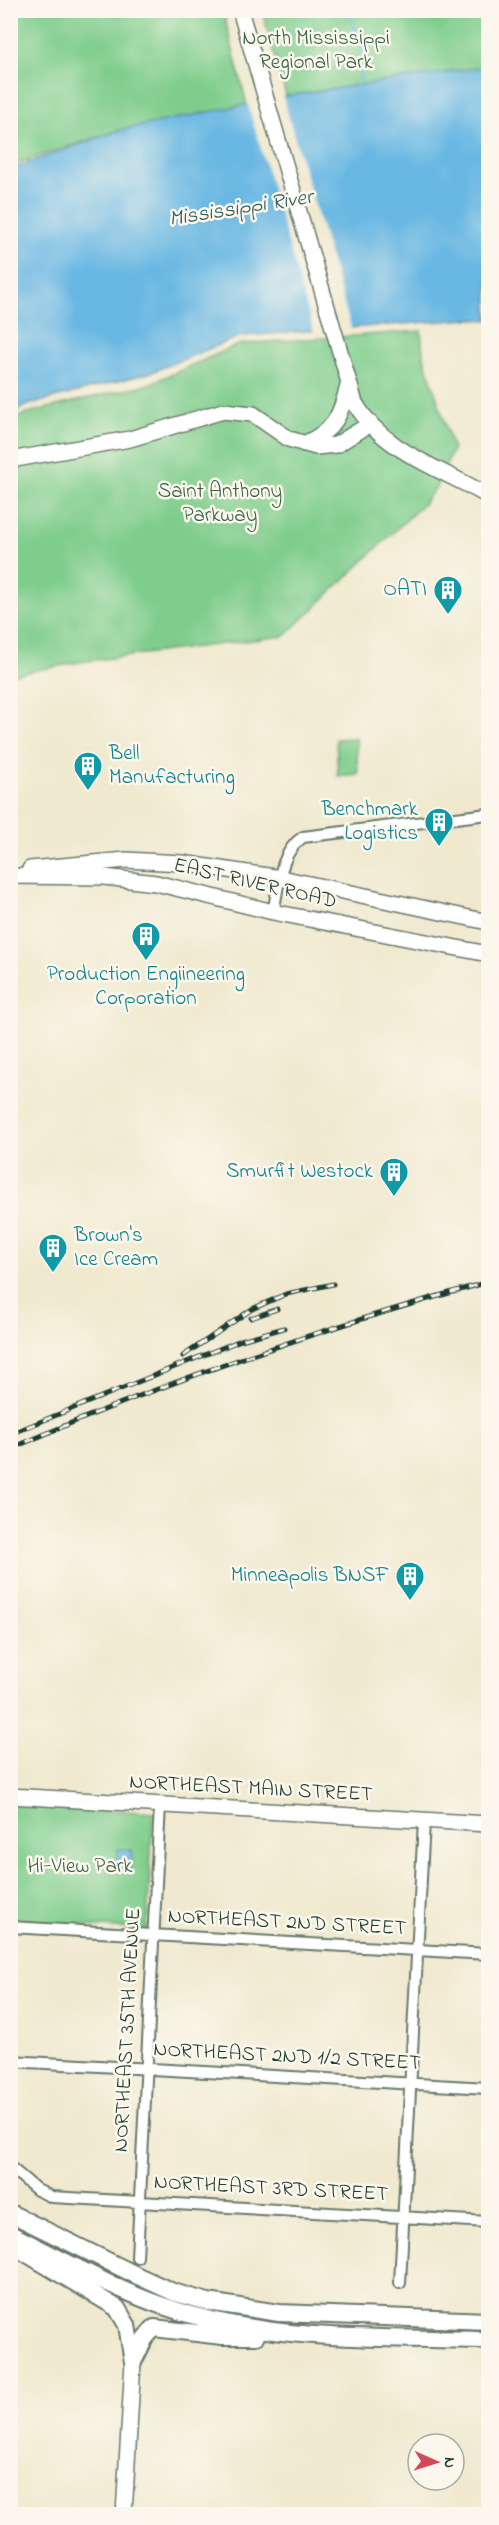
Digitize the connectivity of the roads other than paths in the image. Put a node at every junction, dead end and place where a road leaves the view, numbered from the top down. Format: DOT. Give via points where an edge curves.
graph roads {
  1 [pos="240,10"];
  2 [pos="348,386"];
  3 [pos="370,424"];
  4 [pos="304,444"];
  5 [pos="10,460"];
  6 [pos="489,496"];
  7 [pos="489,814"];
  8 [pos="10,876"];
  9 [pos="280,878"];
  10 [pos="273,912"];
  11 [pos="489,922"];
  12 [pos="489,954"];
  13 [pos="10,1796"];
  14 [pos="160,1805"];
  15 [pos="424,1821"];
  16 [pos="489,1824"];
  17 [pos="10,1927"];
  18 [pos="154,1935"];
  19 [pos="417,1950"];
  20 [pos="489,1954"];
  21 [pos="10,2061"];
  22 [pos="147,2068"];
  23 [pos="410,2083"];
  24 [pos="489,2088"];
  25 [pos="10,2167"];
  26 [pos="140,2201"];
  27 [pos="10,2213"];
  28 [pos="404,2217"];
  29 [pos="489,2222"];
  30 [pos="10,2234"];
  31 [pos="10,2244"];
  32 [pos="137,2257"];
  33 [pos="400,2283"];
  34 [pos="489,2321"];
  35 [pos="293,2335"];
  36 [pos="489,2340"];
  37 [pos="133,2362"];
  38 [pos="124,2514"];
  1 -- 2 [label="street"];
  2 -- 3 [label="street"];
  2 -- 4 [label="street" via="335,423 323,435"];
  3 -- 4 [label="street" via="336,445"];
  3 -- 6 [label="street" via="397,447"];
  4 -- 5 [label="street" via="289,439 254,414 223,411 130,440"];
  7 -- 9 [label="street" via="312,834 295,842 285,858"];
  8 -- 9 [label="street, EAST RIVER ROAD" via="34,869 126,860 182,863"];
  8 -- 10 [label="street, EAST RIVER ROAD" via="104,877 156,883"];
  9 -- 10 [label="street"];
  9 -- 11 [label="street, EAST RIVER ROAD"];
  10 -- 12 [label="street, EAST RIVER ROAD"];
  13 -- 14 [label="street, NORTHEAST MAIN STREET"];
  14 -- 15 [label="street, NORTHEAST MAIN STREET"];
  14 -- 18 [label="street, NORTHEAST 35TH AVENUE"];
  15 -- 16 [label="street, NORTHEAST MAIN STREET"];
  15 -- 19 [label="street"];
  17 -- 18 [label="street, NORTHEAST 2ND STREET"];
  18 -- 19 [label="street, NORTHEAST 2ND STREET"];
  18 -- 22 [label="street, NORTHEAST 35TH AVENUE"];
  19 -- 20 [label="street, NORTHEAST 2ND STREET"];
  19 -- 23 [label="street"];
  21 -- 22 [label="street, NORTHEAST 2ND 1/2 STREET"];
  22 -- 23 [label="street, NORTHEAST 2ND 1/2 STREET"];
  22 -- 26 [label="street, NORTHEAST 35TH AVENUE"];
  23 -- 24 [label="street, NORTHEAST 2ND 1/2 STREET"];
  23 -- 28 [label="street"];
  25 -- 26 [label="street, NORTHEAST 3RD STREET" via="37,2190 52,2197"];
  26 -- 28 [label="street, NORTHEAST 3RD STREET"];
  26 -- 32 [label="street, NORTHEAST 35TH AVENUE"];
  27 -- 34 [label="main road" via="173,2292 208,2302 279,2313"];
  28 -- 29 [label="street, NORTHEAST 3RD STREET"];
  28 -- 33 [label="street"];
  30 -- 35 [label="main road" via="163,2306"];
  31 -- 37 [label="main road" via="117,2308 127,2325"];
  35 -- 36 [label="main road"];
  35 -- 37 [label="main road" via="222,2336 154,2328"];
  37 -- 38 [label="street"];
}
